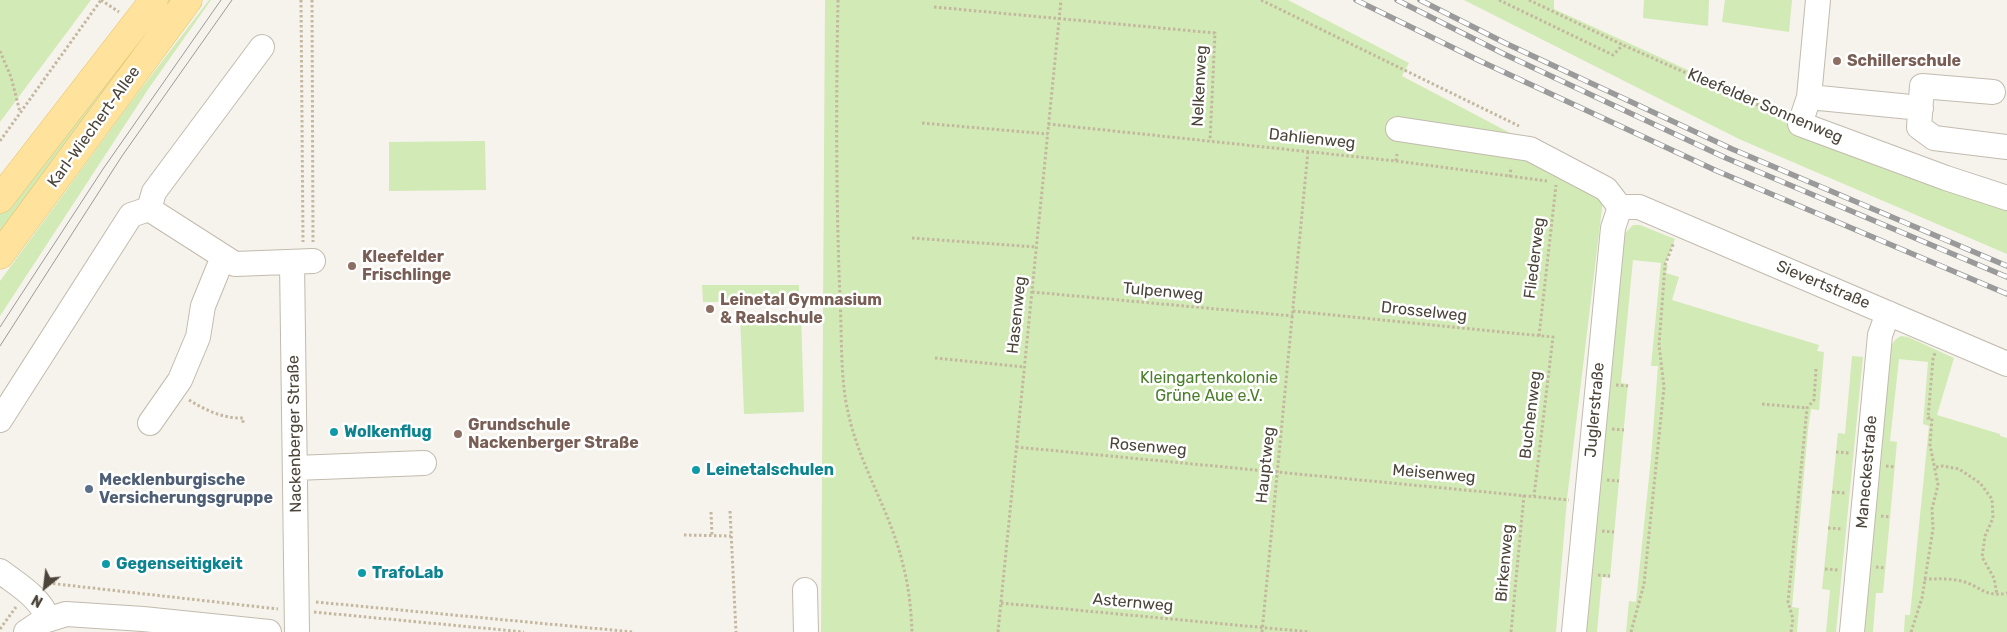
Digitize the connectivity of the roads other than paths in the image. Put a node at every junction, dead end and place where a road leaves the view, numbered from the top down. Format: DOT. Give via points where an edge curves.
graph roads {
  1 [pos="152,0"];
  2 [pos="188,0"];
  3 [pos="1818,0"];
  4 [pos="262,47"];
  5 [pos="1993,92"];
  6 [pos="1809,97"];
  7 [pos="1920,108"];
  8 [pos="1398,129"];
  9 [pos="2007,146"];
  10 [pos="2007,198"];
  11 [pos="0,199"];
  12 [pos="1629,207"];
  13 [pos="149,209"];
  14 [pos="0,255"];
  15 [pos="223,256"];
  16 [pos="1888,313"];
  17 [pos="2007,364"];
  18 [pos="0,420"];
  19 [pos="150,423"];
  20 [pos="424,463"];
  21 [pos="295,468"];
  22 [pos="0,571"];
  23 [pos="805,590"];
  24 [pos="48,618"];
  25 [pos="302,622"];
  26 [pos="184,628"];
  27 [pos="26,632"];
  28 [pos="269,632"];
  29 [pos="806,632"];
  30 [pos="1574,632"];
  31 [pos="1852,632"];
  1 -- 11 [label="main road, Karl-Wiechert-Allee"];
  2 -- 14 [label="main road, Karl-Wiechert-Allee"];
  3 -- 6 [label="street"];
  4 -- 13 [label="street" via="154,192"];
  5 -- 7 [label="street" via="1922,86"];
  6 -- 7 [label="street"];
  6 -- 10 [label="street, Kleefelder Sonnenweg" via="1800,124"];
  7 -- 9 [label="street" via="1919,127 1934,138"];
  8 -- 12 [label="street" via="1530,149 1606,189"];
  12 -- 16 [label="street, Sievertstraße" via="1680,225"];
  12 -- 30 [label="street, Juglerstraße" via="1613,228"];
  13 -- 15 [label="street"];
  13 -- 18 [label="street" via="131,215"];
  15 -- 19 [label="street" via="203,306 198,336 180,380"];
  15 -- 21 [label="street, Nackenberger Straße" via="235,264 303,261"];
  16 -- 17 [label="street, Sievertstraße"];
  16 -- 31 [label="street, Maneckestraße" via="1880,336"];
  20 -- 21 [label="street"];
  21 -- 25 [label="street, Nackenberger Straße"];
  22 -- 24 [label="street" via="28,592 44,608"];
  23 -- 29 [label="street"];
  24 -- 26 [label="street" via="66,614"];
  24 -- 27 [label="street"];
  26 -- 28 [label="street"];
}
